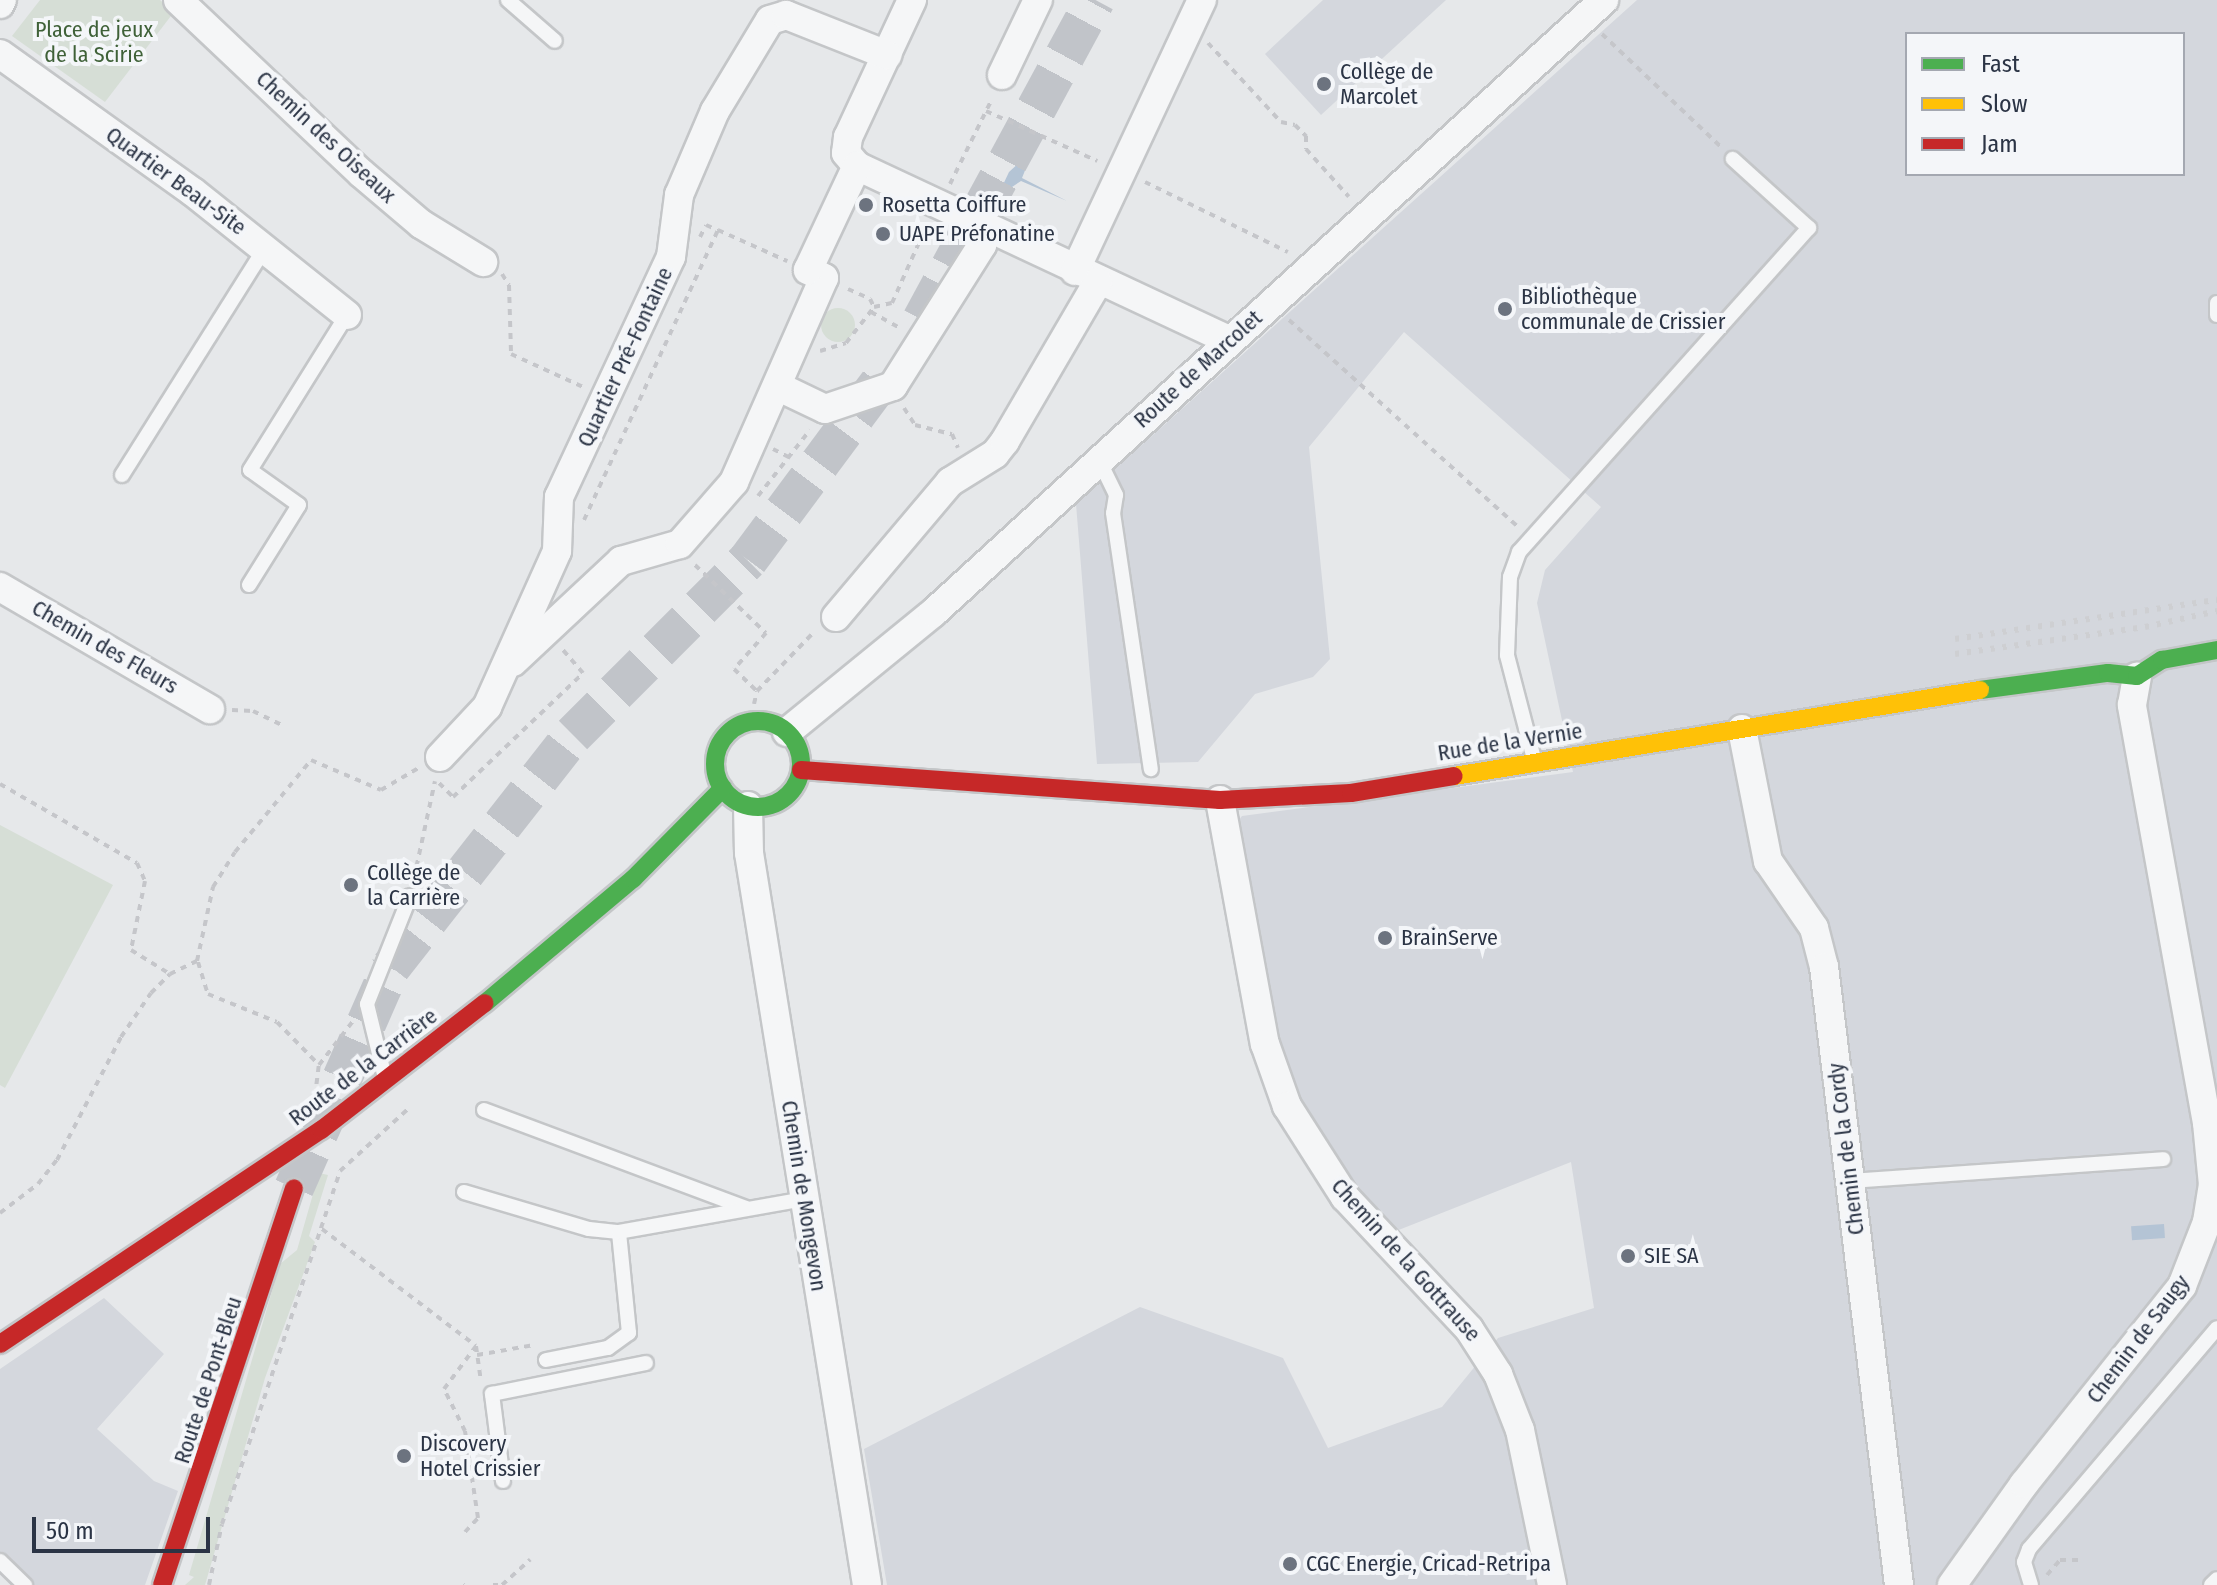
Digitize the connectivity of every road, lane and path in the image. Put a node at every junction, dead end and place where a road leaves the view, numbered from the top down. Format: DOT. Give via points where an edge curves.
graph roads {
  1 [pos="178,0"];
  2 [pos="508,0"];
  3 [pos="912,0"];
  4 [pos="1038,0"];
  5 [pos="1604,0"];
  6 [pos="760,10"];
  7 [pos="1197,12"];
  8 [pos="1595,28"];
  9 [pos="555,41"];
  10 [pos="0,54"];
  11 [pos="887,55"];
  12 [pos="1002,75"];
  13 [pos="986,111"];
  14 [pos="1733,159"];
  15 [pos="857,166"];
  16 [pos="1124,172"];
  17 [pos="936,207"];
  18 [pos="1367,216"];
  19 [pos="706,225"];
  20 [pos="984,229"];
  21 [pos="718,230"];
  22 [pos="265,248"];
  23 [pos="483,262"];
  24 [pos="1315,265"];
  25 [pos="816,274"];
  26 [pos="1086,277"];
  27 [pos="2217,303"];
  28 [pos="873,310"];
  29 [pos="1281,313"];
  30 [pos="347,315"];
  31 [pos="2217,315"];
  32 [pos="1229,340"];
  33 [pos="923,341"];
  34 [pos="814,357"];
  35 [pos="777,386"];
  36 [pos="607,399"];
  37 [pos="910,421"];
  38 [pos="958,442"];
  39 [pos="1099,460"];
  40 [pos="122,475"];
  41 [pos="558,521"];
  42 [pos="1530,538"];
  43 [pos="695,565"];
  44 [pos="249,585"];
  45 [pos="0,587"];
  46 [pos="836,617"];
  47 [pos="547,632"];
  48 [pos="2217,650"];
  49 [pos="504,670"];
  50 [pos="2137,676"];
  51 [pos="757,691"];
  52 [pos="754,704"];
  53 [pos="210,709"];
  54 [pos="258,713"];
  55 [pos="284,726"];
  56 [pos="1742,729"];
  57 [pos="787,732"];
  58 [pos="1535,763"];
  59 [pos="438,767"];
  60 [pos="1151,769"];
  61 [pos="801,770"];
  62 [pos="0,784"];
  63 [pos="723,788"];
  64 [pos="1220,800"];
  65 [pos="748,806"];
  66 [pos="410,896"];
  67 [pos="197,961"];
  68 [pos="170,974"];
  69 [pos="367,1004"];
  70 [pos="319,1065"];
  71 [pos="386,1083"];
  72 [pos="415,1102"];
  73 [pos="484,1110"];
  74 [pos="312,1112"];
  75 [pos="2163,1159"];
  76 [pos="1850,1181"];
  77 [pos="294,1188"];
  78 [pos="464,1192"];
  79 [pos="805,1199"];
  80 [pos="748,1209"];
  81 [pos="0,1213"];
  82 [pos="322,1229"];
  83 [pos="619,1232"];
  84 [pos="2217,1328"];
  85 [pos="0,1344"];
  86 [pos="476,1346"];
  87 [pos="546,1360"];
  88 [pos="646,1363"];
  89 [pos="492,1394"];
  90 [pos="503,1481"];
  91 [pos="465,1532"];
  92 [pos="530,1560"];
  93 [pos="2080,1560"];
  94 [pos="0,1561"];
  95 [pos="2217,1579"];
  96 [pos="2037,1582"];
  97 [pos="502,1584"];
  98 [pos="25,1585"];
  99 [pos="162,1585"];
  100 [pos="209,1585"];
  101 [pos="867,1585"];
  102 [pos="1552,1585"];
  103 [pos="1899,1585"];
  104 [pos="1952,1585"];
  105 [pos="2211,1585"];
  1 -- 23 [label="street, Chemin des Oiseaux" via="373,183 421,224"];
  2 -- 9 [label="lane"];
  3 -- 11 [label="street"];
  4 -- 12 [label="street"];
  5 -- 18 [label="street, Route de Marcolet"];
  6 -- 11 [label="street, Quartier Pré-Fontaine"];
  6 -- 36 [label="street, Quartier Pré-Fontaine" via="679,195 671,257"];
  7 -- 16 [label="street"];
  7 -- 18 [label="path" via="1281,122 1295,125 1306,136 1306,149"];
  8 -- 14 [label="path"];
  10 -- 22 [label="street, Quartier Beau-Site"];
  11 -- 15 [label="street" via="848,137 846,153"];
  12 -- 13 [label="path"];
  13 -- 16 [label="path"];
  13 -- 17 [label="path"];
  14 -- 42 [label="lane" via="1809,228"];
  15 -- 17 [label="street"];
  15 -- 25 [label="street"];
  16 -- 24 [label="path"];
  16 -- 26 [label="street"];
  17 -- 20 [label="street"];
  17 -- 28 [label="path" via="892,303"];
  18 -- 24 [label="street, Route de Marcolet"];
  19 -- 21 [label="path"];
  20 -- 26 [label="street"];
  20 -- 33 [label="street" via="982,245"];
  21 -- 25 [label="path"];
  21 -- 41 [label="path" via="582,526"];
  22 -- 30 [label="street, Quartier Beau-Site"];
  22 -- 40 [label="lane"];
  23 -- 36 [label="path" via="508,279 511,354"];
  24 -- 32 [label="street, Route de Marcolet"];
  25 -- 28 [label="path" via="870,299"];
  25 -- 35 [label="street"];
  26 -- 32 [label="street"];
  26 -- 46 [label="street" via="1005,441 995,454 950,482"];
  27 -- 31 [label="lane"];
  28 -- 33 [label="path"];
  28 -- 34 [label="path" via="846,343 825,347"];
  29 -- 42 [label="path"];
  30 -- 44 [label="lane" via="250,470 299,505"];
  32 -- 39 [label="street, Route de Marcolet"];
  33 -- 35 [label="street" via="893,386 825,409"];
  35 -- 47 [label="street" via="734,482 680,544 621,561"];
  36 -- 41 [label="street, Quartier Pré-Fontaine" via="559,497"];
  37 -- 38 [label="path" via="946,431"];
  39 -- 57 [label="street, Route de Marcolet" via="933,613"];
  39 -- 60 [label="lane" via="1116,495 1113,513"];
  41 -- 49 [label="street, Quartier Pré-Fontaine" via="557,551"];
  42 -- 58 [label="lane" via="1510,577 1506,634"];
  43 -- 51 [label="path" via="766,633 734,669"];
  45 -- 53 [label="street, Chemin des Fleurs"];
  46 -- 51 [label="path" via="813,633"];
  47 -- 49 [label="street"];
  47 -- 59 [label="path" via="583,673 453,797"];
  48 -- 50 [label="street, Rue de la Vernie" via="2162,660"];
  49 -- 59 [label="street, Quartier Pré-Fontaine" via="487,707"];
  50 -- 56 [label="street, Rue de la Vernie" via="2051,678"];
  50 -- 104 [label="street, Chemin de Saugy" via="2132,705 2207,1123 2213,1185 2207,1222 2182,1286 2024,1484"];
  51 -- 52 [label="path"];
  54 -- 55 [label="path"];
  56 -- 58 [label="street, Rue de la Vernie"];
  56 -- 76 [label="street, Chemin de la Cordy" via="1768,861 1817,938"];
  57 -- 61 [label="street" via="796,743"];
  57 -- 63 [label="street" via="762,720 735,727 717,748 715,762"];
  58 -- 64 [label="street, Rue de la Vernie" via="1351,793"];
  59 -- 66 [label="path"];
  59 -- 67 [label="path" via="381,790 311,760 213,887"];
  61 -- 64 [label="street, Rue de la Vernie"];
  61 -- 65 [label="street" via="788,795 762,807"];
  62 -- 68 [label="path" via="137,863 145,881 131,950"];
  63 -- 65 [label="street"];
  63 -- 71 [label="street, Route de la Carrière" via="633,879"];
  64 -- 102 [label="street, Chemin de la Gottrause" via="1265,1044 1277,1082 1298,1129 1345,1197 1469,1329 1498,1374 1520,1430"];
  65 -- 79 [label="street, Chemin de Mongevon" via="749,853"];
  66 -- 69 [label="lane"];
  67 -- 68 [label="path"];
  67 -- 70 [label="path" via="208,994 277,1022"];
  68 -- 81 [label="path" via="128,1026 57,1160 38,1184"];
  69 -- 70 [label="path"];
  69 -- 71 [label="lane"];
  70 -- 74 [label="path"];
  71 -- 85 [label="street, Route de la Carrière"];
  72 -- 82 [label="path" via="340,1171"];
  73 -- 80 [label="lane"];
  75 -- 76 [label="lane"];
  76 -- 103 [label="street, Chemin de la Cordy"];
  77 -- 99 [label="street, Route de Pont-Bleu"];
  78 -- 83 [label="lane" via="589,1229"];
  79 -- 80 [label="lane"];
  79 -- 101 [label="street, Chemin de Mongevon"];
  80 -- 83 [label="lane"];
  82 -- 86 [label="path"];
  82 -- 100 [label="path" via="222,1524"];
  83 -- 87 [label="lane" via="629,1333 608,1348"];
  84 -- 96 [label="lane" via="2029,1549 2024,1562"];
  86 -- 89 [label="path" via="481,1382"];
  86 -- 91 [label="path" via="444,1389 465,1431 478,1518"];
  88 -- 89 [label="lane"];
  89 -- 90 [label="lane"];
  92 -- 97 [label="path"];
  93 -- 96 [label="path" via="2060,1560"];
  94 -- 98 [label="lane"];
  95 -- 105 [label="lane"];
}
